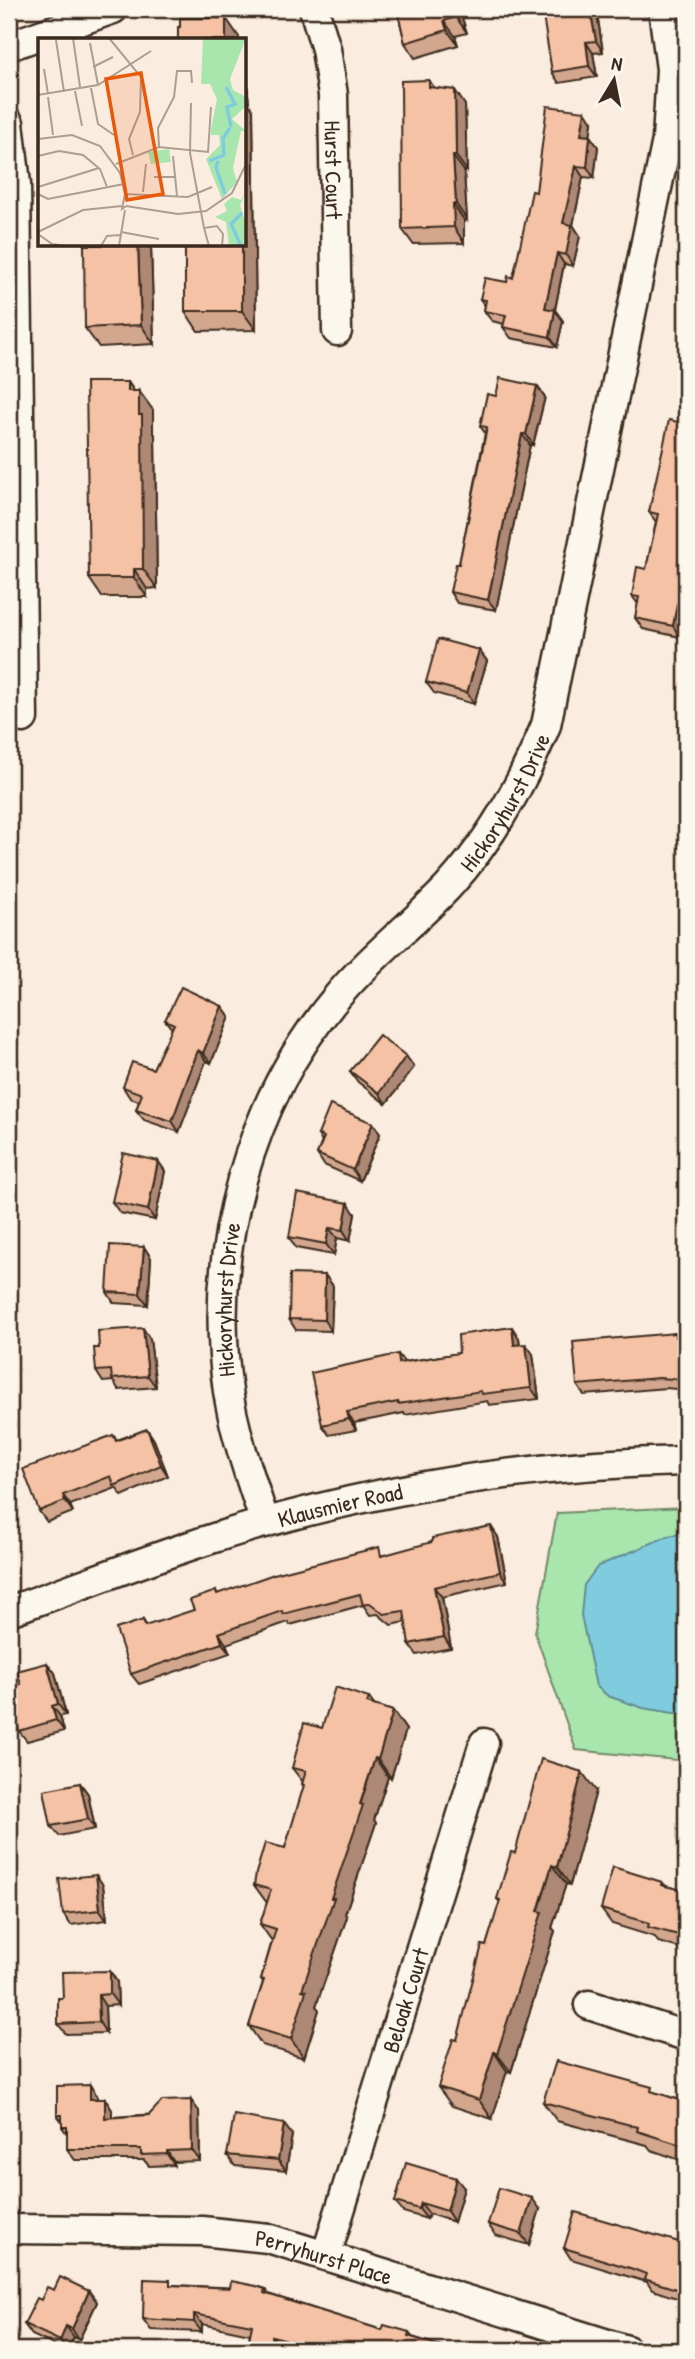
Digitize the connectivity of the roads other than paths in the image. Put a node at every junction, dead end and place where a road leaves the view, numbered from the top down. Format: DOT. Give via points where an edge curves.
graph roads {
  1 [pos="113,9"];
  2 [pos="314,9"];
  3 [pos="663,9"];
  4 [pos="9,46"];
  5 [pos="9,123"];
  6 [pos="337,331"];
  7 [pos="23,718"];
  8 [pos="686,1461"];
  9 [pos="265,1523"];
  10 [pos="9,1611"];
  11 [pos="484,1743"];
  12 [pos="589,2005"];
  13 [pos="686,2036"];
  14 [pos="9,2230"];
  15 [pos="326,2256"];
  16 [pos="627,2350"];
  1 -- 4 [label="street"];
  2 -- 6 [label="street, Hurst Court" via="333,95"];
  3 -- 9 [label="street, Hickoryhurst Drive" via="671,107 662,172 546,725 506,809 470,862 342,991 294,1057 267,1110 236,1203 225,1276 223,1352 239,1437"];
  5 -- 7 [label="street" via="16,184"];
  8 -- 9 [label="street, Klausmier Road" via="593,1464 473,1478"];
  9 -- 10 [label="street, Klausmier Road"];
  11 -- 15 [label="street, Beloak Court"];
  12 -- 13 [label="street"];
  14 -- 15 [label="street, Perryhurst Place" via="237,2233"];
  15 -- 16 [label="street, Perryhurst Place"];
}
